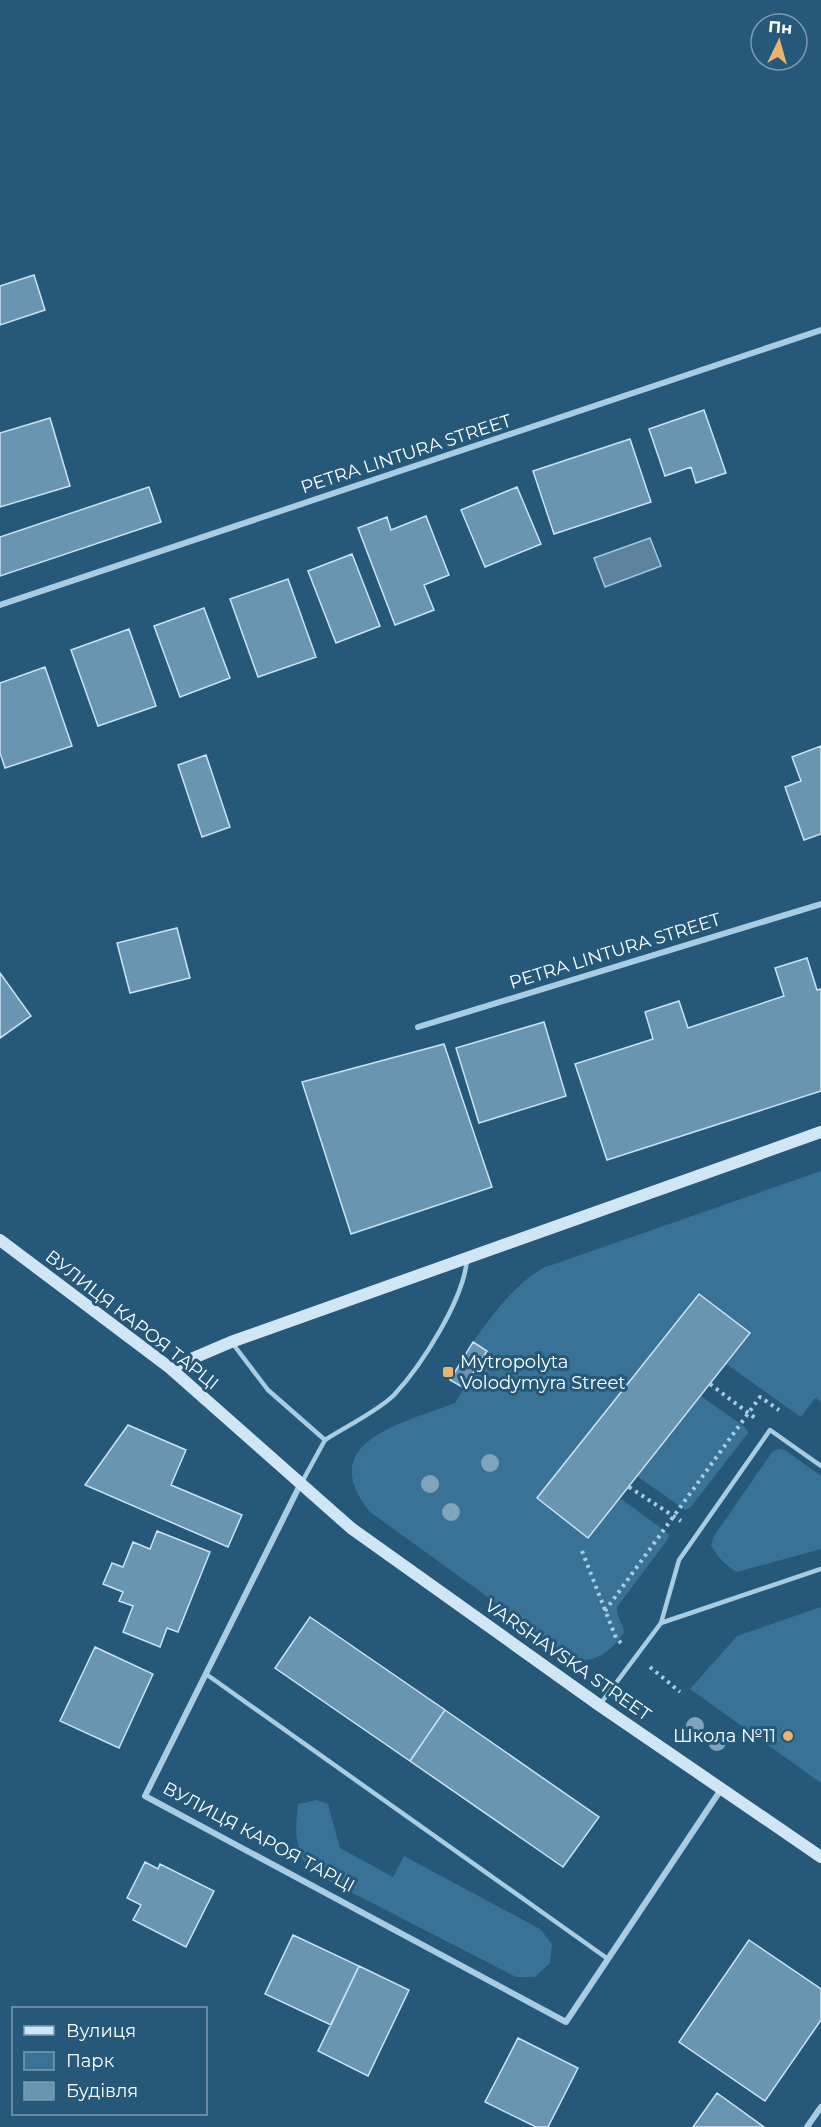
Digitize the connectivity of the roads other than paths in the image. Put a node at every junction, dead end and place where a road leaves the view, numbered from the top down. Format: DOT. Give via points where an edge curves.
graph roads {
  1 [pos="821,330"];
  2 [pos="0,605"];
  3 [pos="821,904"];
  4 [pos="418,1027"];
  5 [pos="821,1132"];
  6 [pos="0,1240"];
  7 [pos="467,1257"];
  8 [pos="231,1342"];
  9 [pos="170,1368"];
  10 [pos="325,1440"];
  11 [pos="821,1466"];
  12 [pos="300,1485"];
  13 [pos="821,1569"];
  14 [pos="661,1623"];
  15 [pos="206,1674"];
  16 [pos="599,1705"];
  17 [pos="722,1788"];
  18 [pos="821,1857"];
  19 [pos="608,1959"];
  20 [pos="821,2107"];
  21 [pos="807,2127"];
  1 -- 2 [label="street, PETRA LINTURA STREET"];
  3 -- 4 [label="street, PETRA LINTURA STREET"];
  5 -- 7 [label="street"];
  6 -- 9 [label="street, ВУЛИЦЯ КАРОЯ ТАРЦІ"];
  7 -- 8 [label="street"];
  7 -- 10 [label="lane" via="466,1275 434,1342 393,1396"];
  8 -- 9 [label="street"];
  8 -- 10 [label="lane" via="268,1390"];
  9 -- 12 [label="street, ВУЛИЦЯ КАРОЯ ТАРЦІ"];
  10 -- 12 [label="lane"];
  11 -- 14 [label="lane" via="770,1430 679,1560"];
  12 -- 15 [label="street, ВУЛИЦЯ КАРОЯ ТАРЦІ"];
  12 -- 16 [label="street, VARSHAVSKA STREET" via="351,1528"];
  13 -- 14 [label="lane"];
  14 -- 16 [label="lane"];
  15 -- 19 [label="lane"];
  15 -- 19 [label="street, ВУЛИЦЯ КАРОЯ ТАРЦІ" via="146,1796 566,2022"];
  16 -- 17 [label="street, VARSHAVSKA STREET"];
  17 -- 18 [label="street, VARSHAVSKA STREET"];
  17 -- 19 [label="street, ВУЛИЦЯ КАРОЯ ТАРЦІ"];
  20 -- 21 [label="street"];
}
